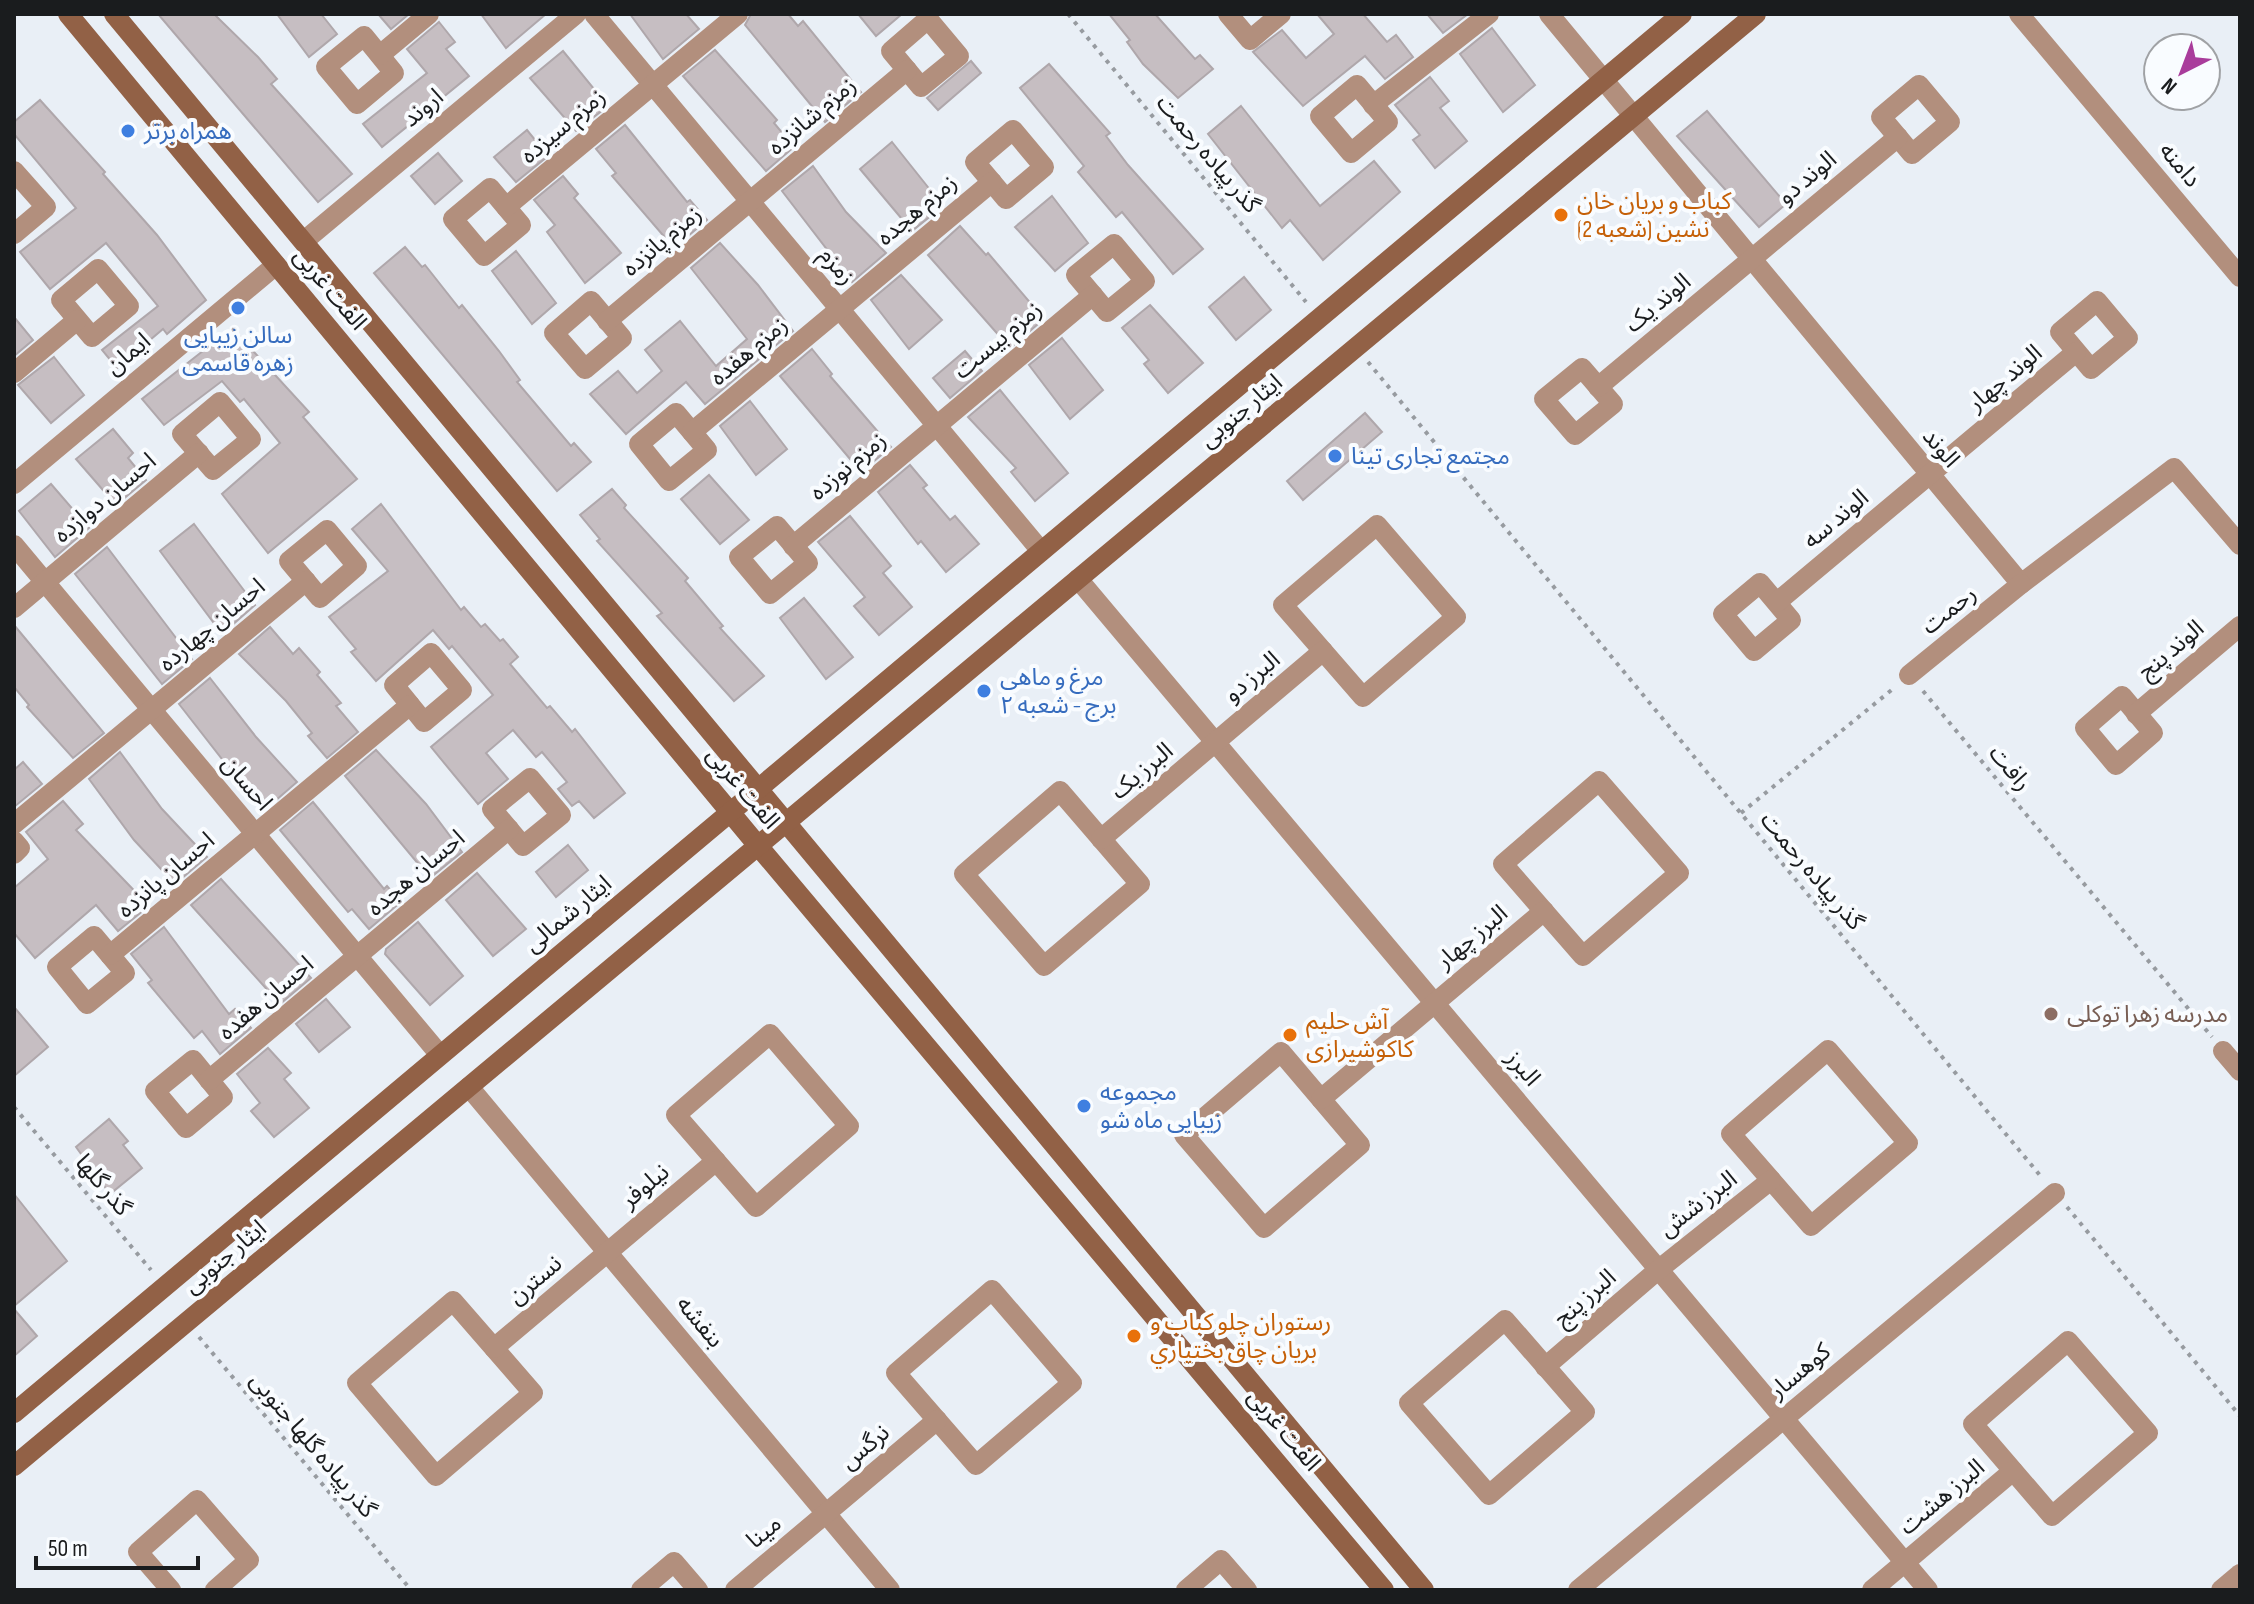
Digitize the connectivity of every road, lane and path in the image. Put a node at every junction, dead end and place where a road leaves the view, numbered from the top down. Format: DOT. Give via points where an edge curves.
graph roads {
  1 [pos="68,14"];
  2 [pos="114,14"];
  3 [pos="429,14"];
  4 [pos="576,14"];
  5 [pos="594,14"];
  6 [pos="738,14"];
  7 [pos="1068,14"];
  8 [pos="1228,14"];
  9 [pos="1281,14"];
  10 [pos="1489,14"];
  11 [pos="1549,14"];
  12 [pos="1682,14"];
  13 [pos="1756,14"];
  14 [pos="2019,14"];
  15 [pos="380,55"];
  16 [pos="907,70"];
  17 [pos="1602,80"];
  18 [pos="653,85"];
  19 [pos="1373,105"];
  20 [pos="1633,120"];
  21 [pos="1898,137"];
  22 [pos="14,171"];
  23 [pos="992,182"];
  24 [pos="750,202"];
  25 [pos="506,207"];
  26 [pos="14,234"];
  27 [pos="304,241"];
  28 [pos="1750,260"];
  29 [pos="276,265"];
  30 [pos="2240,277"];
  31 [pos="1093,295"];
  32 [pos="839,309"];
  33 [pos="1320,318"];
  34 [pos="77,320"];
  35 [pos="607,321"];
  36 [pos="1356,348"];
  37 [pos="2076,352"];
  38 [pos="14,373"];
  39 [pos="1598,387"];
  40 [pos="937,426"];
  41 [pos="692,432"];
  42 [pos="199,453"];
  43 [pos="1929,475"];
  44 [pos="14,484"];
  45 [pos="14,545"];
  46 [pos="2240,545"];
  47 [pos="793,546"];
  48 [pos="1041,551"];
  49 [pos="1078,579"];
  50 [pos="306,581"];
  51 [pos="45,582"];
  52 [pos="2021,584"];
  53 [pos="1777,602"];
  54 [pos="14,608"];
  55 [pos="2240,626"];
  56 [pos="1323,651"];
  57 [pos="1909,675"];
  58 [pos="410,705"];
  59 [pos="151,710"];
  60 [pos="2136,714"];
  61 [pos="1215,743"];
  62 [pos="759,790"];
  63 [pos="730,812"];
  64 [pos="1741,813"];
  65 [pos="786,822"];
  66 [pos="14,824"];
  67 [pos="509,829"];
  68 [pos="255,834"];
  69 [pos="1101,839"];
  70 [pos="14,841"];
  71 [pos="759,847"];
  72 [pos="14,854"];
  73 [pos="1544,911"];
  74 [pos="110,955"];
  75 [pos="357,956"];
  76 [pos="1434,1003"];
  77 [pos="2223,1051"];
  78 [pos="440,1055"];
  79 [pos="2240,1071"];
  80 [pos="209,1080"];
  81 [pos="469,1087"];
  82 [pos="1321,1099"];
  83 [pos="14,1107"];
  84 [pos="716,1161"];
  85 [pos="1771,1180"];
  86 [pos="2055,1193"];
  87 [pos="608,1252"];
  88 [pos="1658,1270"];
  89 [pos="164,1286"];
  90 [pos="187,1323"];
  91 [pos="494,1348"];
  92 [pos="1545,1367"];
  93 [pos="14,1413"];
  94 [pos="2240,1416"];
  95 [pos="1784,1419"];
  96 [pos="937,1420"];
  97 [pos="14,1466"];
  98 [pos="2013,1471"];
  99 [pos="826,1514"];
  100 [pos="1904,1563"];
  101 [pos="2240,1574"];
  102 [pos="165,1588"];
  103 [pos="215,1590"];
  104 [pos="411,1590"];
  105 [pos="641,1590"];
  106 [pos="698,1590"];
  107 [pos="735,1590"];
  108 [pos="890,1590"];
  109 [pos="1186,1590"];
  110 [pos="1247,1590"];
  111 [pos="1384,1590"];
  112 [pos="1424,1590"];
  113 [pos="1578,1590"];
  114 [pos="1872,1590"];
  115 [pos="1928,1590"];
  116 [pos="2221,1590"];
  1 -- 29 [label="main road, الفت غربی"];
  2 -- 27 [label="main road, الفت غربی"];
  3 -- 15 [label="street"];
  4 -- 27 [label="street, اروند"];
  5 -- 18 [label="street, زمزم"];
  6 -- 18 [label="street, زمزم سیزده"];
  7 -- 33 [label="path, گذر پیاده رحمت"];
  8 -- 9 [label="street" via="1250,40"];
  10 -- 19 [label="street"];
  11 -- 17 [label="street, الوند"];
  12 -- 17 [label="main road, ایثار جنوبی"];
  13 -- 20 [label="main road, ایثار جنوبی"];
  14 -- 30 [label="street, دامنه"];
  16 -- 24 [label="street, زمزم شانزده"];
  17 -- 20 [label="street, الوند"];
  17 -- 33 [label="main road, ایثار جنوبی"];
  18 -- 24 [label="street, زمزم"];
  18 -- 25 [label="street, زمزم سیزده"];
  20 -- 28 [label="street, الوند"];
  20 -- 36 [label="main road, ایثار جنوبی"];
  21 -- 28 [label="street, الوند دو"];
  22 -- 26 [label="street" via="46,207"];
  23 -- 32 [label="street, زمزم هجده"];
  24 -- 32 [label="street, زمزم"];
  24 -- 35 [label="street, زمزم پانزده"];
  27 -- 62 [label="main road, الفت غربی"];
  28 -- 39 [label="street, الوند یک"];
  28 -- 43 [label="street, الوند"];
  29 -- 44 [label="street, ایمان"];
  29 -- 63 [label="main road, الفت غربی"];
  31 -- 40 [label="street, زمزم بیست"];
  32 -- 40 [label="street, زمزم"];
  32 -- 41 [label="street, زمزم هفده"];
  33 -- 48 [label="main road, ایثار جنوبی"];
  34 -- 38 [label="street"];
  36 -- 49 [label="main road, ایثار جنوبی"];
  36 -- 64 [label="path, گذر پیاده رحمت"];
  37 -- 43 [label="street, الوند چهار"];
  40 -- 47 [label="street, زمزم نوزده"];
  40 -- 48 [label="street, زمزم"];
  42 -- 51 [label="street, احسان دوازده"];
  43 -- 52 [label="street, الوند"];
  43 -- 53 [label="street, الوند سه"];
  45 -- 51 [label="street, احسان"];
  46 -- 52 [label="street" via="2174,468"];
  48 -- 62 [label="main road, ایثار جنوبی"];
  49 -- 61 [label="street, البرز"];
  49 -- 65 [label="main road, ایثار جنوبی"];
  50 -- 59 [label="street, احسان چهارده"];
  51 -- 54 [label="street, احسان دوازده"];
  51 -- 59 [label="street, احسان"];
  52 -- 57 [label="street, رحمت"];
  55 -- 60 [label="street, الوند پنج"];
  56 -- 56 [label="street" via="1363,697 1456,617 1377,525 1283,605"];
  56 -- 61 [label="street, البرز دو"];
  57 -- 64 [label="path"];
  57 -- 77 [label="path, رافت"];
  58 -- 68 [label="street, احسان پانزده"];
  59 -- 66 [label="street, احسان چهارده"];
  59 -- 68 [label="street, احسان"];
  61 -- 69 [label="street, البرز یک"];
  61 -- 76 [label="street, البرز"];
  62 -- 63 [label="main road, ایثار جنوبی"];
  62 -- 65 [label="main road, الفت غربی"];
  63 -- 71 [label="main road, الفت غربی"];
  63 -- 78 [label="main road, ایثار شمالی"];
  64 -- 86 [label="path, گذر پیاده رحمت"];
  65 -- 71 [label="main road, ایثار جنوبی"];
  65 -- 112 [label="main road, الفت غربی"];
  67 -- 75 [label="street, احسان هجده"];
  68 -- 74 [label="street, احسان پانزده"];
  68 -- 75 [label="street, احسان"];
  69 -- 69 [label="street" via="1060,791 964,874 1044,966 1140,884"];
  70 -- 72 [label="street" via="20,848"];
  71 -- 81 [label="main road"];
  71 -- 111 [label="main road, الفت غربی"];
  73 -- 73 [label="street" via="1583,956 1679,873 1599,781 1503,864"];
  73 -- 76 [label="street, البرز چهار"];
  75 -- 78 [label="street, احسان"];
  75 -- 80 [label="street, احسان هفده"];
  76 -- 82 [label="street, البرز چهار"];
  76 -- 88 [label="street, البرز"];
  77 -- 79 [label="street"];
  78 -- 89 [label="main road, ایثار جنوبی"];
  81 -- 87 [label="street, بنفشه"];
  81 -- 90 [label="main road, ایثار جنوبی"];
  82 -- 82 [label="street" via="1281,1052 1184,1135 1264,1228 1360,1145"];
  83 -- 89 [label="path, گذر گلها"];
  84 -- 84 [label="street" via="756,1207 849,1126 770,1034 676,1115"];
  84 -- 87 [label="street, نیلوفر"];
  85 -- 85 [label="street" via="1811,1226 1908,1143 1828,1050 1731,1134"];
  85 -- 88 [label="street, البرز شش"];
  86 -- 94 [label="path, گذر پیاده رحمت"];
  86 -- 95 [label="street, کوهسار"];
  87 -- 91 [label="street, نسترن"];
  87 -- 99 [label="street, بنفشه"];
  88 -- 92 [label="street, البرز پنج"];
  88 -- 95 [label="street, البرز"];
  89 -- 93 [label="main road, ایثار جنوبی"];
  90 -- 97 [label="main road, ایثار جنوبی"];
  90 -- 104 [label="path, گذر پیاده گلها جنوبی"];
  91 -- 91 [label="street" via="453,1301 357,1383 436,1476 533,1393"];
  92 -- 92 [label="street" via="1505,1320 1409,1403 1489,1495 1585,1412"];
  95 -- 100 [label="street, البرز"];
  95 -- 113 [label="street, کوهسار"];
  96 -- 96 [label="street" via="976,1465 1072,1383 992,1290 896,1373"];
  96 -- 99 [label="street, نرگس"];
  98 -- 98 [label="street" via="2052,1516 2148,1433 2068,1341 1973,1424"];
  98 -- 100 [label="street, البرز هشت"];
  99 -- 107 [label="street, مینا"];
  99 -- 108 [label="street, بنفشه"];
  100 -- 114 [label="street, البرز هشت"];
  100 -- 115 [label="street, البرز"];
  101 -- 116 [label="street"];
  102 -- 103 [label="street" via="138,1552 197,1500 249,1560"];
  105 -- 106 [label="street" via="674,1562"];
  109 -- 110 [label="street" via="1221,1560"];
}
